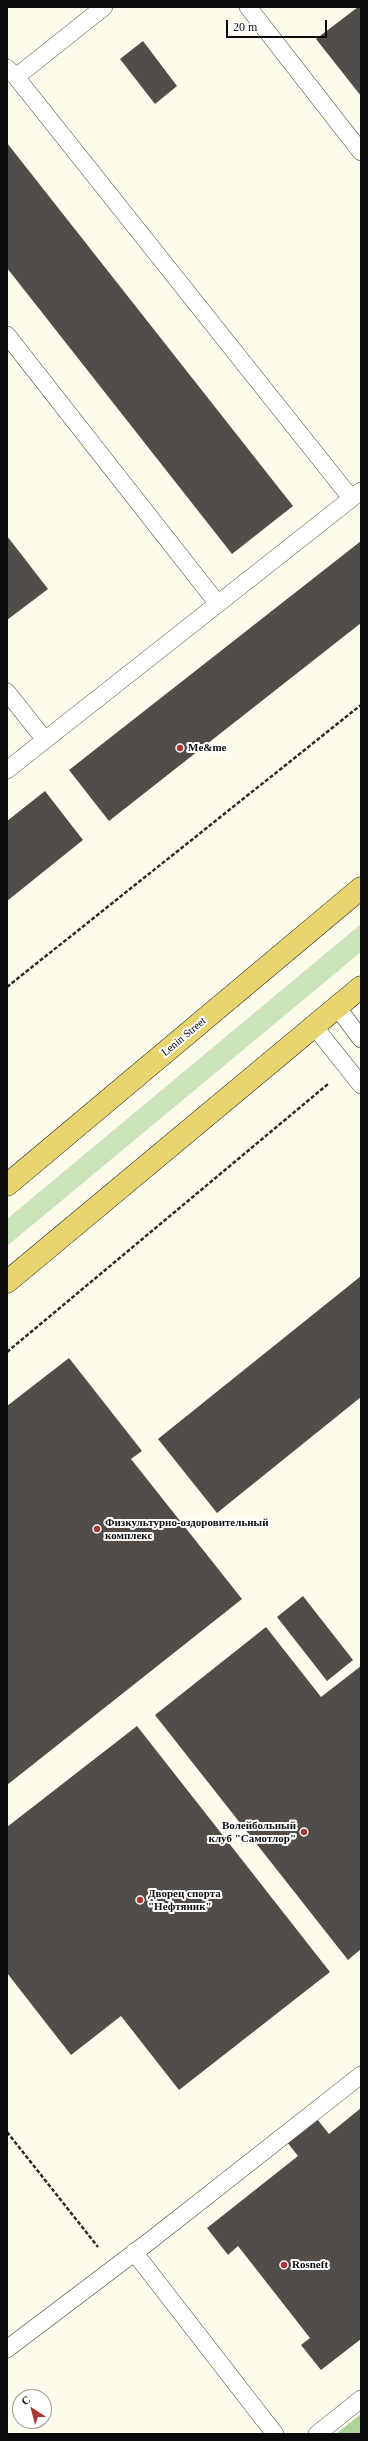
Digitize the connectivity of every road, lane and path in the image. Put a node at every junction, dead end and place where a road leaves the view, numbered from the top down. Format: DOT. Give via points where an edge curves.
graph roads {
  1 [pos="104,7"];
  2 [pos="248,7"];
  3 [pos="11,73"];
  4 [pos="361,152"];
  5 [pos="7,335"];
  6 [pos="356,494"];
  7 [pos="218,604"];
  8 [pos="7,692"];
  9 [pos="361,705"];
  10 [pos="44,740"];
  11 [pos="7,770"];
  12 [pos="361,888"];
  13 [pos="7,987"];
  14 [pos="361,987"];
  15 [pos="337,1007"];
  16 [pos="314,1026"];
  17 [pos="361,1039"];
  18 [pos="347,1068"];
  19 [pos="361,1085"];
  20 [pos="7,1185"];
  21 [pos="7,1282"];
  22 [pos="7,1352"];
  23 [pos="361,2075"];
  24 [pos="134,2252"];
  25 [pos="7,2349"];
  26 [pos="361,2400"];
  27 [pos="275,2434"];
  28 [pos="317,2434"];
  1 -- 3 [label="lane"];
  2 -- 4 [label="lane"];
  3 -- 6 [label="lane"];
  5 -- 7 [label="lane"];
  6 -- 7 [label="lane"];
  7 -- 10 [label="lane"];
  8 -- 10 [label="lane"];
  9 -- 13 [label="path"];
  10 -- 11 [label="lane"];
  12 -- 20 [label="main road, Lenin Street"];
  14 -- 15 [label="main road"];
  15 -- 16 [label="main road"];
  15 -- 17 [label="lane"];
  16 -- 18 [label="lane"];
  16 -- 21 [label="main road"];
  18 -- 19 [label="lane"];
  18 -- 22 [label="path"];
  23 -- 24 [label="lane"];
  24 -- 25 [label="lane"];
  24 -- 27 [label="lane"];
  26 -- 28 [label="lane"];
}
